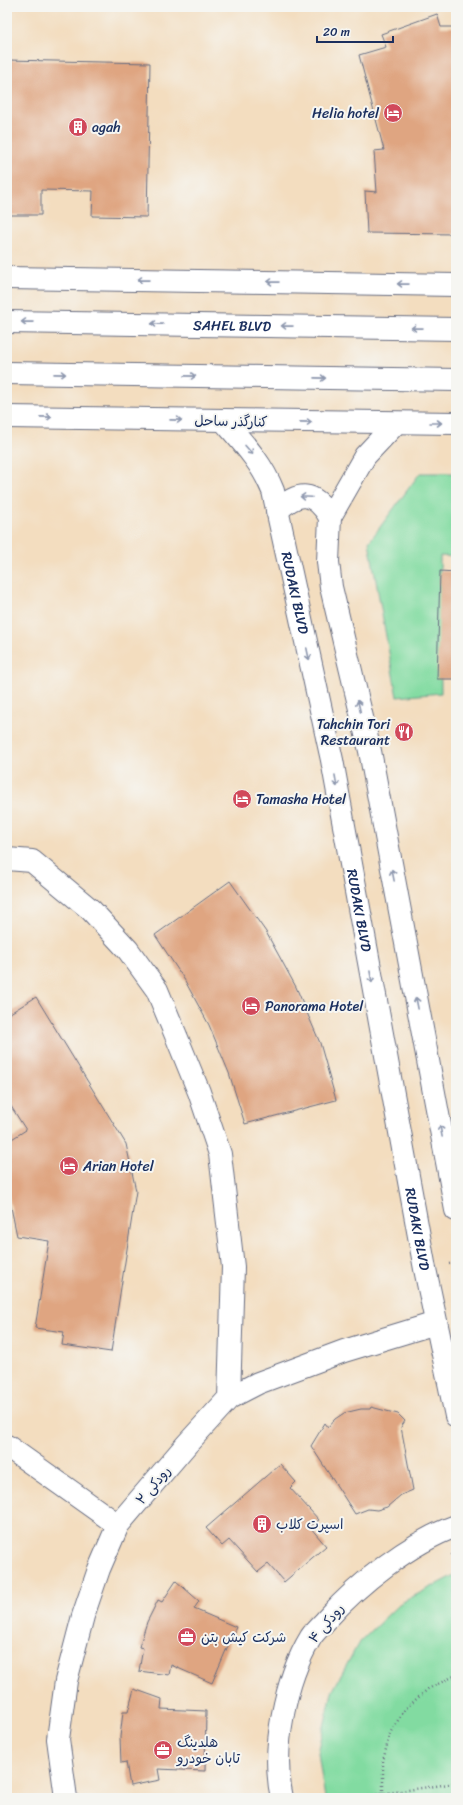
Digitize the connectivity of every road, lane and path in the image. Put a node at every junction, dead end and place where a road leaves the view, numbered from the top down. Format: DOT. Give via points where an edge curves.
graph roads {
  1 [pos="7,278"];
  2 [pos="456,285"];
  3 [pos="7,322"];
  4 [pos="456,329"];
  5 [pos="7,373"];
  6 [pos="456,380"];
  7 [pos="7,417"];
  8 [pos="224,421"];
  9 [pos="396,424"];
  10 [pos="456,424"];
  11 [pos="277,511"];
  12 [pos="330,517"];
  13 [pos="7,859"];
  14 [pos="456,1210"];
  15 [pos="436,1323"];
  16 [pos="229,1398"];
  17 [pos="456,1416"];
  18 [pos="7,1446"];
  19 [pos="118,1525"];
  20 [pos="456,1526"];
  21 [pos="456,1675"];
  22 [pos="456,1783"];
  23 [pos="381,1794"];
  24 [pos="66,1798"];
  25 [pos="282,1798"];
  26 [pos="353,1798"];
  27 [pos="383,1798"];
  2 -- 1 [label="main road, one-way"];
  4 -- 3 [label="main road, SAHEL BLVD, one-way"];
  5 -- 6 [label="main road, one-way"];
  7 -- 8 [label="main road, کنارگذر ساحل, one-way"];
  8 -- 9 [label="main road, کنارگذر ساحل, one-way"];
  8 -- 11 [label="main road, RUDAKI BLVD, one-way" via="267,474"];
  9 -- 10 [label="main road, کنارگذر ساحل, one-way"];
  9 -- 12 [label="main road" via="365,456"];
  12 -- 11 [label="main road, one-way" via="322,504 313,497 288,500"];
  11 -- 15 [label="main road, RUDAKI BLVD, one-way" via="332,760"];
  14 -- 12 [label="main road, one-way" via="370,751 331,587 328,562"];
  13 -- 16 [label="main road" via="32,861 91,910 128,950 157,990 174,1031 199,1092 221,1162 233,1267"];
  15 -- 16 [label="main road, رودکی ۲" via="344,1351 258,1383"];
  15 -- 17 [label="main road, RUDAKI BLVD"];
  16 -- 19 [label="main road, رودکی ۲"];
  18 -- 19 [label="main road"];
  19 -- 24 [label="main road, رودکی ۲" via="83,1616 66,1681 58,1739"];
  20 -- 25 [label="main road, رودکی ۴" via="407,1552 374,1576 342,1602 311,1637 293,1677 281,1726 279,1783"];
  21 -- 23 [label="path" via="428,1689 401,1715 390,1733 383,1761"];
  22 -- 23 [label="path"];
  23 -- 26 [label="path"];
  23 -- 27 [label="path"];
}
